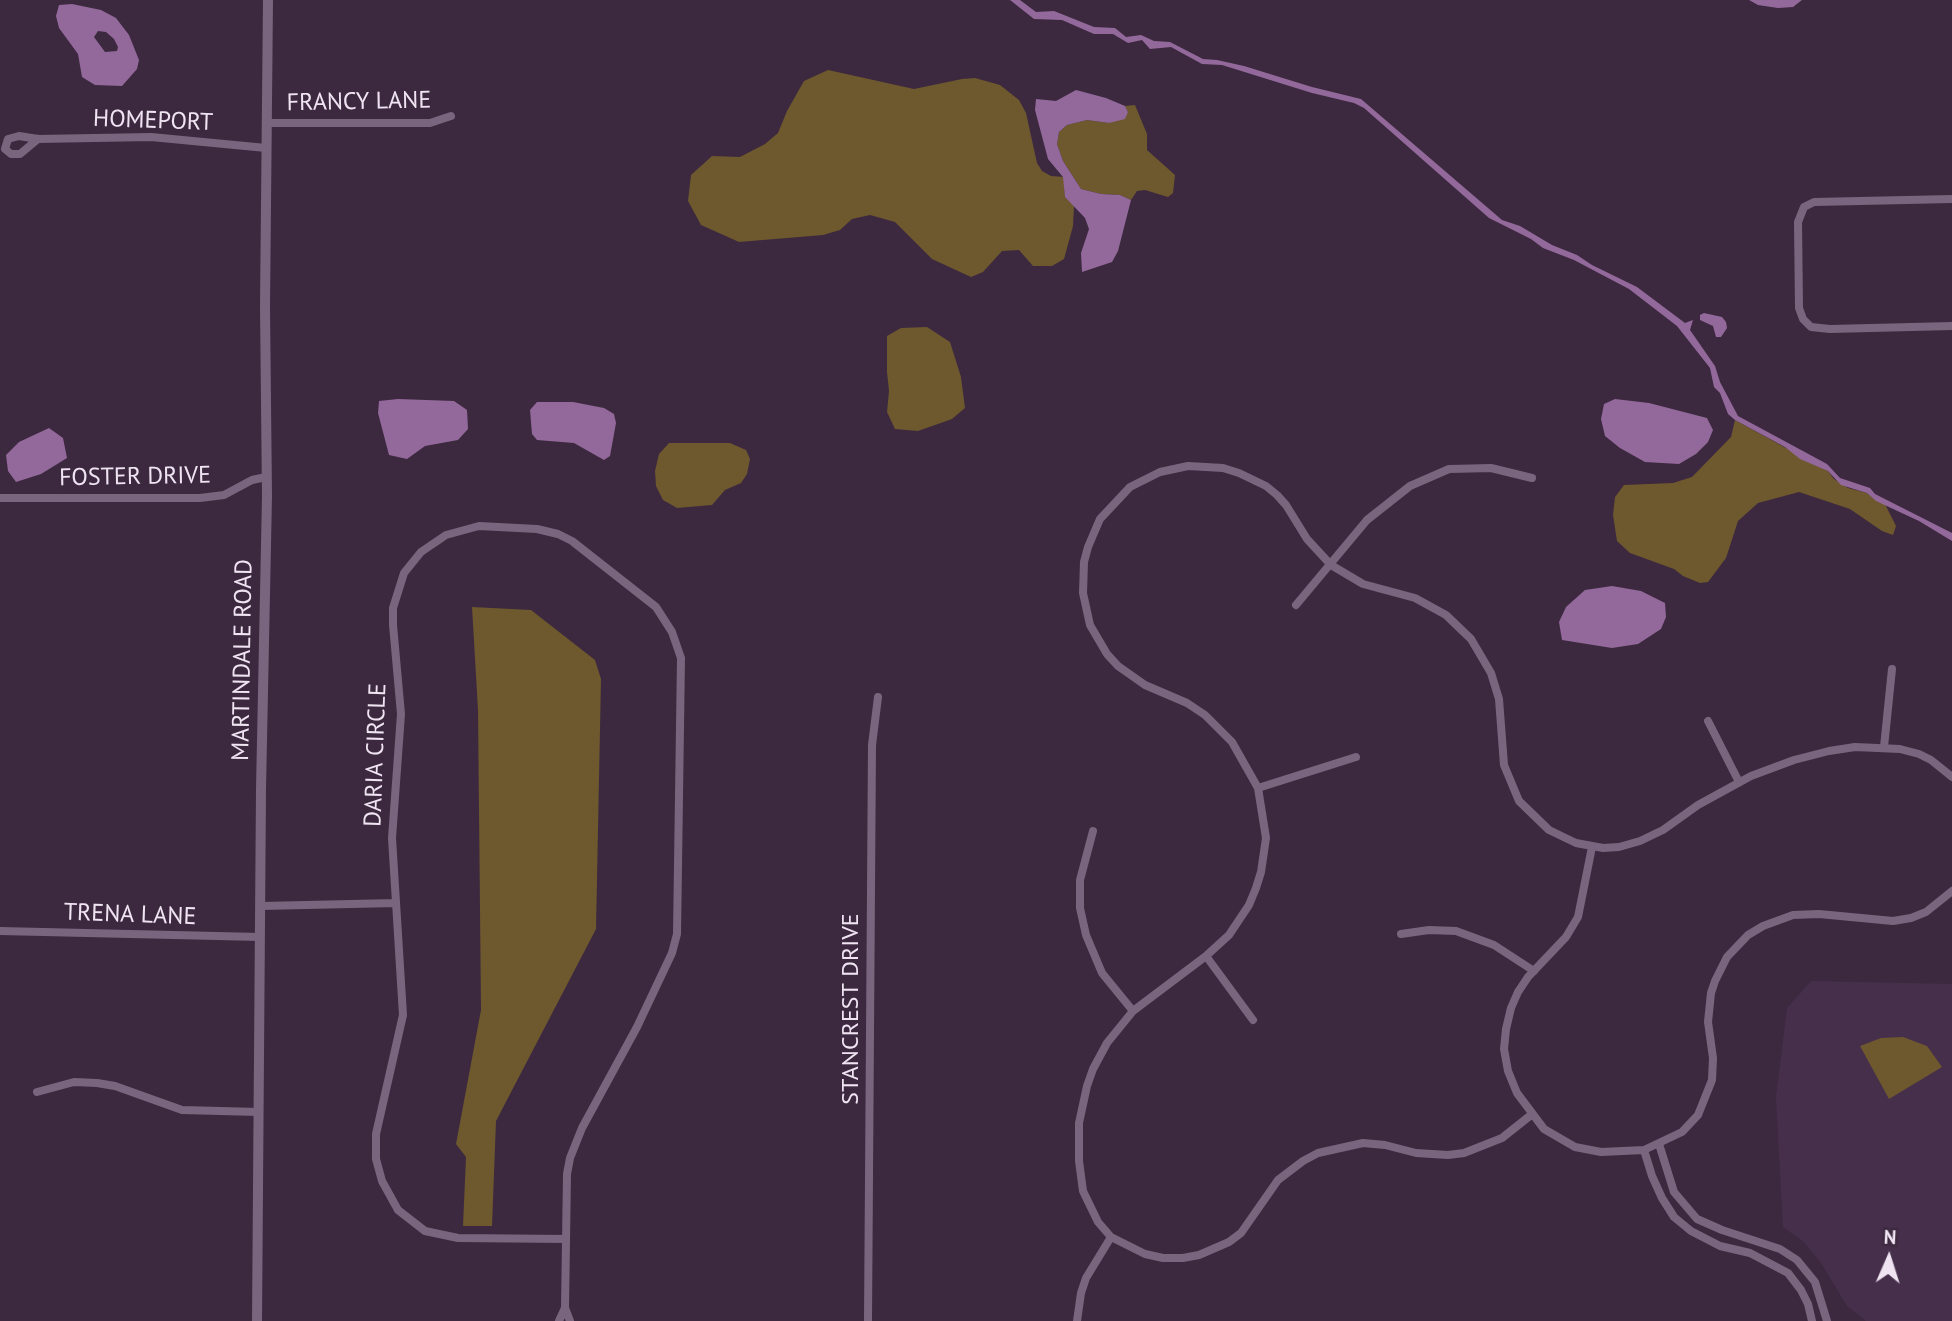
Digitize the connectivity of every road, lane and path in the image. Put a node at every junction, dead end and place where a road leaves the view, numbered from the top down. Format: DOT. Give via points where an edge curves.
graph roads {
  1 [pos="268,0"];
  2 [pos="451,116"];
  3 [pos="266,123"];
  4 [pos="38,139"];
  5 [pos="266,148"];
  6 [pos="1952,199"];
  7 [pos="1952,326"];
  8 [pos="266,477"];
  9 [pos="1532,478"];
  10 [pos="0,498"];
  11 [pos="1331,565"];
  12 [pos="1296,605"];
  13 [pos="1892,669"];
  14 [pos="878,697"];
  15 [pos="1708,721"];
  16 [pos="1884,747"];
  17 [pos="1356,757"];
  18 [pos="1952,777"];
  19 [pos="1739,782"];
  20 [pos="1258,788"];
  21 [pos="1093,831"];
  22 [pos="1592,847"];
  23 [pos="1952,891"];
  24 [pos="396,903"];
  25 [pos="261,906"];
  26 [pos="0,931"];
  27 [pos="1401,934"];
  28 [pos="260,937"];
  29 [pos="1206,956"];
  30 [pos="1534,971"];
  31 [pos="1133,1011"];
  32 [pos="1253,1020"];
  33 [pos="37,1092"];
  34 [pos="259,1112"];
  35 [pos="1531,1115"];
  36 [pos="1659,1144"];
  37 [pos="1644,1150"];
  38 [pos="1674,1192"];
  39 [pos="1662,1198"];
  40 [pos="1697,1219"];
  41 [pos="1690,1231"];
  42 [pos="1111,1237"];
  43 [pos="566,1239"];
  44 [pos="1754,1239"];
  45 [pos="1750,1253"];
  46 [pos="1822,1301"];
  47 [pos="1808,1304"];
  48 [pos="565,1308"];
  49 [pos="257,1321"];
  50 [pos="559,1321"];
  51 [pos="570,1321"];
  52 [pos="869,1321"];
  53 [pos="1077,1321"];
  54 [pos="1812,1321"];
  55 [pos="1827,1321"];
  1 -- 3 [label="street, MARTINDALE ROAD"];
  2 -- 3 [label="street, FRANCY LANE" via="430,124"];
  3 -- 5 [label="street, MARTINDALE ROAD"];
  4 -- 5 [label="street, HOMEPORT" via="151,136"];
  5 -- 8 [label="street, MARTINDALE ROAD"];
  6 -- 7 [label="street" via="1814,202 1804,208 1798,222 1799,308 1811,327"];
  8 -- 10 [label="street, FOSTER DRIVE" via="224,495 200,498"];
  8 -- 25 [label="street, MARTINDALE ROAD"];
  9 -- 11 [label="street" via="1491,468 1449,469 1419,481 1367,520"];
  11 -- 12 [label="street"];
  11 -- 20 [label="street" via="1266,486 1239,473 1205,465 1160,471 1130,487 1100,519 1088,547 1083,577 1085,608 1107,654 1130,676 1205,715 1232,742"];
  11 -- 22 [label="street" via="1363,584 1426,603 1463,631 1485,660 1497,688 1504,765 1519,801 1549,830"];
  13 -- 16 [label="street"];
  14 -- 52 [label="street, STANCREST DRIVE" via="872,746"];
  15 -- 19 [label="street"];
  16 -- 18 [label="street" via="1919,754"];
  16 -- 19 [label="street" via="1812,754"];
  17 -- 20 [label="street"];
  19 -- 22 [label="street" via="1653,836 1619,847"];
  20 -- 29 [label="street" via="1265,831 1261,872 1239,922"];
  21 -- 31 [label="street" via="1080,880 1086,935 1102,973"];
  22 -- 30 [label="street" via="1578,917"];
  23 -- 36 [label="street" via="1911,918 1793,915 1748,935 1727,957 1711,993 1707,1021 1712,1080 1705,1101 1682,1132"];
  24 -- 25 [label="street"];
  24 -- 43 [label="street, DARIA CIRCLE" via="403,1015 376,1134 382,1181 398,1210 425,1231 458,1238"];
  24 -- 43 [label="street, DARIA CIRCLE" via="392,829 401,714 392,618 404,573 430,545 457,530 479,526 558,534 656,607 681,657 677,934 637,1027 569,1158"];
  25 -- 28 [label="street, MARTINDALE ROAD"];
  26 -- 28 [label="street, TRENA LANE"];
  27 -- 30 [label="street" via="1456,931 1494,945"];
  28 -- 34 [label="street, MARTINDALE ROAD"];
  29 -- 31 [label="street"];
  29 -- 32 [label="street"];
  30 -- 35 [label="street" via="1511,1008 1504,1049 1508,1072"];
  31 -- 42 [label="street" via="1098,1059 1079,1123 1083,1191"];
  33 -- 34 [label="street" via="97,1083 182,1110"];
  34 -- 49 [label="street, MARTINDALE ROAD"];
  35 -- 37 [label="street" via="1544,1129 1575,1147 1601,1152"];
  35 -- 42 [label="street" via="1502,1138 1464,1153 1424,1154 1363,1143 1318,1153 1278,1180 1241,1233 1199,1255 1163,1258"];
  36 -- 37 [label="street"];
  36 -- 38 [label="street"];
  37 -- 39 [label="street"];
  38 -- 39 [label="street"];
  38 -- 40 [label="street"];
  39 -- 41 [label="street"];
  40 -- 41 [label="street"];
  40 -- 44 [label="street"];
  41 -- 45 [label="street"];
  42 -- 53 [label="street" via="1086,1278"];
  43 -- 48 [label="street, DARIA CIRCLE"];
  44 -- 45 [label="street"];
  44 -- 46 [label="street" via="1797,1260 1815,1282"];
  45 -- 47 [label="street" via="1788,1273"];
  46 -- 47 [label="street"];
  46 -- 55 [label="street"];
  47 -- 54 [label="street"];
  48 -- 50 [label="street, DARIA CIRCLE"];
  48 -- 51 [label="street, DARIA CIRCLE"];
}
